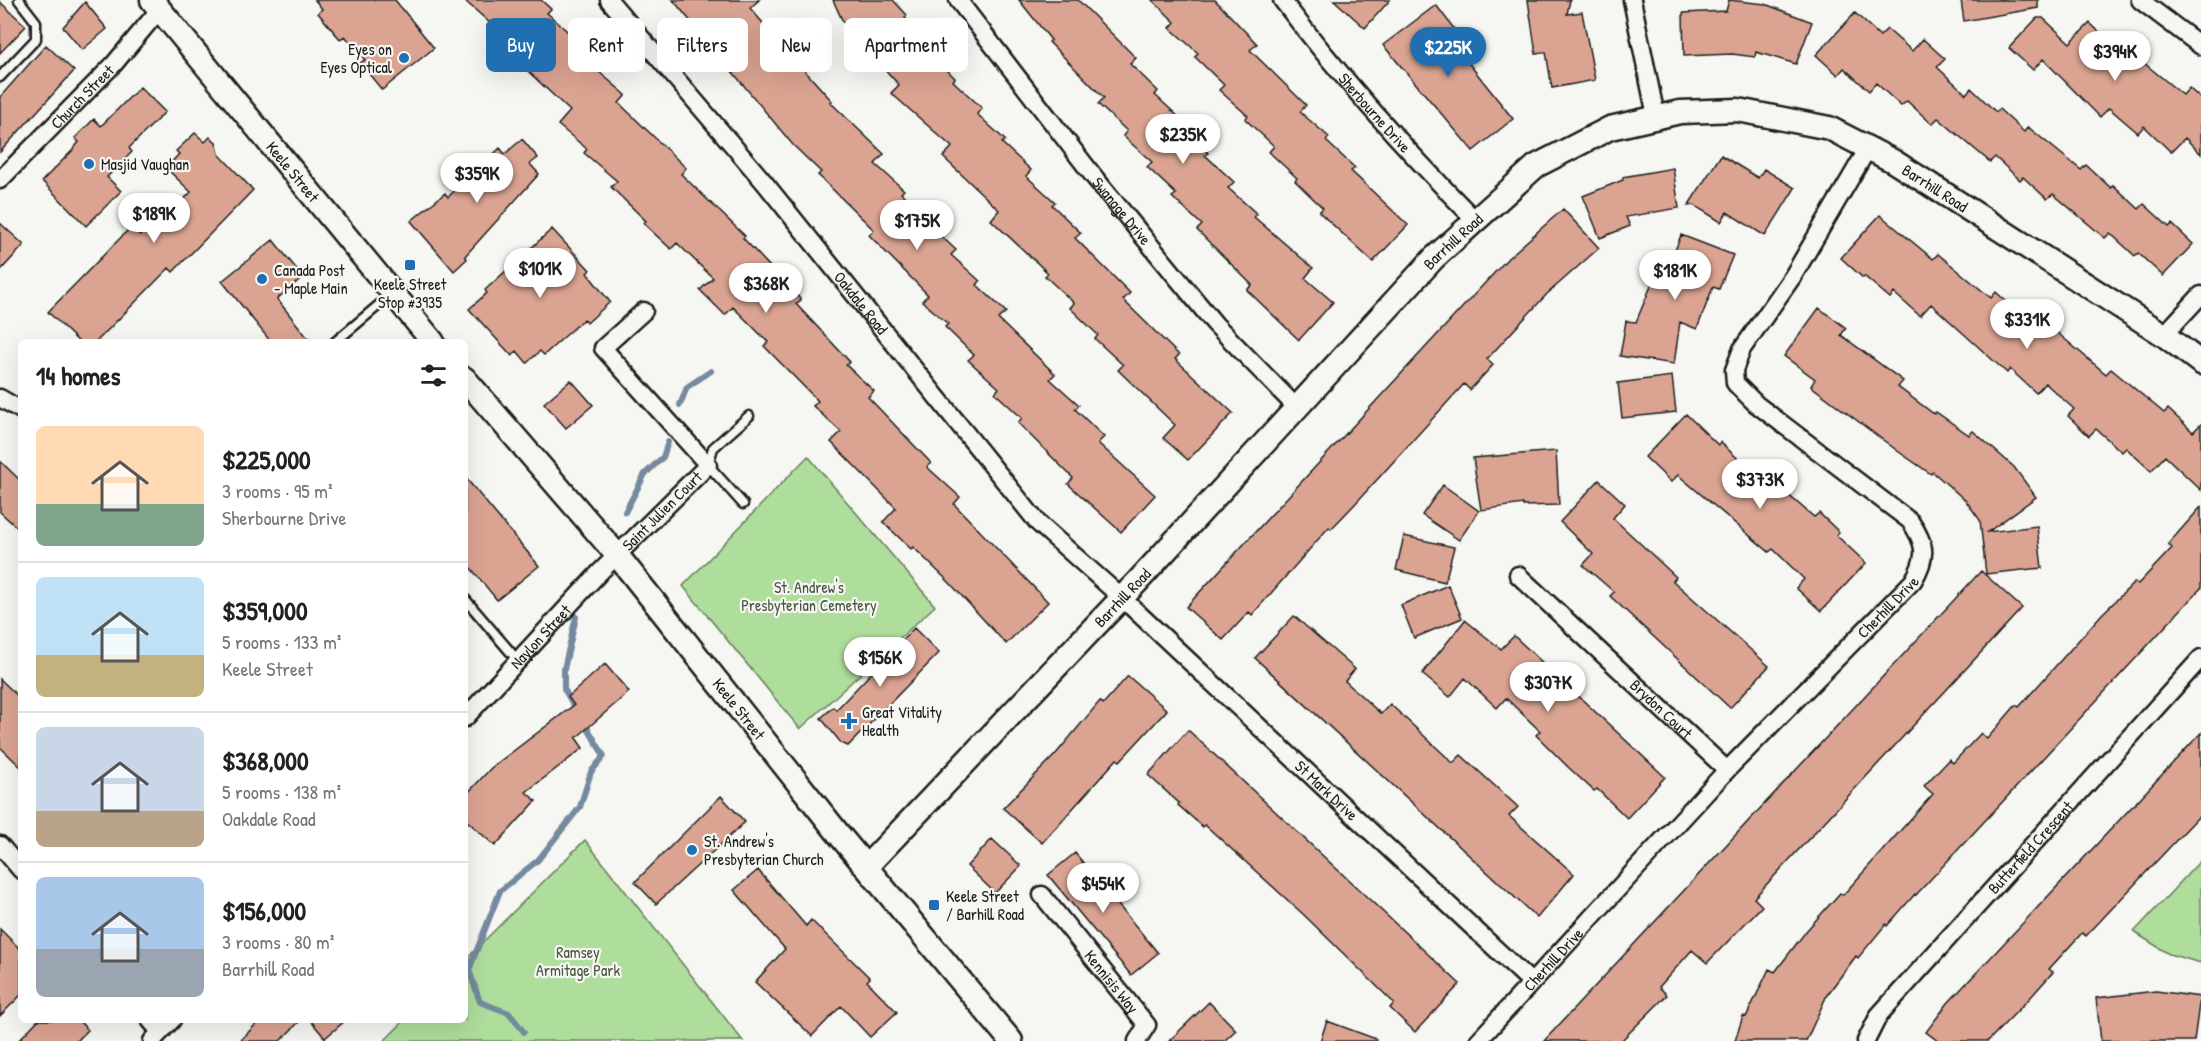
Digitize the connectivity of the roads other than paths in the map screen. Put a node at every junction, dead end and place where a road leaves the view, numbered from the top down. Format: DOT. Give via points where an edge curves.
graph roads {
  1 [pos="19,0"];
  2 [pos="609,0"];
  3 [pos="958,0"];
  4 [pos="1282,0"];
  5 [pos="1632,0"];
  6 [pos="2140,0"];
  7 [pos="156,5"];
  8 [pos="2201,46"];
  9 [pos="0,77"];
  10 [pos="1656,116"];
  11 [pos="1867,150"];
  12 [pos="0,180"];
  13 [pos="1475,220"];
  14 [pos="394,293"];
  15 [pos="2201,295"];
  16 [pos="644,311"];
  17 [pos="2164,335"];
  18 [pos="339,339"];
  19 [pos="432,339"];
  20 [pos="2201,363"];
  21 [pos="468,382"];
  22 [pos="0,398"];
  23 [pos="18,408"];
  24 [pos="1298,409"];
  25 [pos="749,416"];
  26 [pos="708,465"];
  27 [pos="743,504"];
  28 [pos="617,555"];
  29 [pos="1518,575"];
  30 [pos="1122,598"];
  31 [pos="468,602"];
  32 [pos="2201,658"];
  33 [pos="519,662"];
  34 [pos="468,715"];
  35 [pos="1727,770"];
  36 [pos="0,845"];
  37 [pos="18,866"];
  38 [pos="866,867"];
  39 [pos="1042,895"];
  40 [pos="1531,982"];
  41 [pos="1011,1041"];
  42 [pos="1137,1041"];
  43 [pos="1478,1041"];
  44 [pos="1866,1041"];
  1 -- 9 [label="lane" via="36,22 36,39"];
  2 -- 30 [label="street, Oakdale Road" via="764,182 1038,523"];
  3 -- 24 [label="street, Swanage Drive" via="1095,178 1215,324"];
  4 -- 13 [label="street, Sherbourne Drive" via="1375,115"];
  5 -- 10 [label="street"];
  6 -- 8 [label="street"];
  7 -- 12 [label="street, Church Street" via="114,64"];
  7 -- 14 [label="street, Keele Street"];
  10 -- 11 [label="street, Barrhill Road" via="1738,110 1784,117 1829,128"];
  10 -- 13 [label="street, Barrhill Road" via="1610,128 1536,166"];
  11 -- 17 [label="street, Barrhill Road" via="1893,161"];
  11 -- 35 [label="street, Cherhill Drive" via="1793,276 1743,349 1734,370 1735,383 1756,404 1910,521 1923,540 1922,567 1913,581"];
  13 -- 24 [label="street, Barrhill Road" via="1434,258"];
  14 -- 18 [label="lane"];
  14 -- 19 [label="street, Keele Street"];
  15 -- 17 [label="street"];
  16 -- 26 [label="street" via="603,348"];
  17 -- 20 [label="street, Barrhill Road"];
  21 -- 28 [label="street, Keele Street"];
  22 -- 23 [label="street"];
  24 -- 30 [label="street, Barrhill Road"];
  25 -- 26 [label="lane" via="713,448"];
  26 -- 27 [label="lane"];
  26 -- 28 [label="street, Saint Julien Court"];
  28 -- 33 [label="street, Naylon Street"];
  28 -- 38 [label="street, Keele Street"];
  29 -- 35 [label="street, Brydon Court"];
  30 -- 38 [label="street, Barrhill Road"];
  30 -- 40 [label="street, St Mark Drive"];
  31 -- 33 [label="lane"];
  32 -- 44 [label="street, Butterfield Crescent" via="1879,1015"];
  33 -- 34 [label="street, Naylon Street"];
  35 -- 40 [label="street, Cherhill Drive"];
  36 -- 37 [label="street"];
  38 -- 41 [label="street, Keele Street"];
  39 -- 42 [label="street, Kennisis Way" via="1148,1025"];
  40 -- 43 [label="street, Cherhill Drive"];
}
